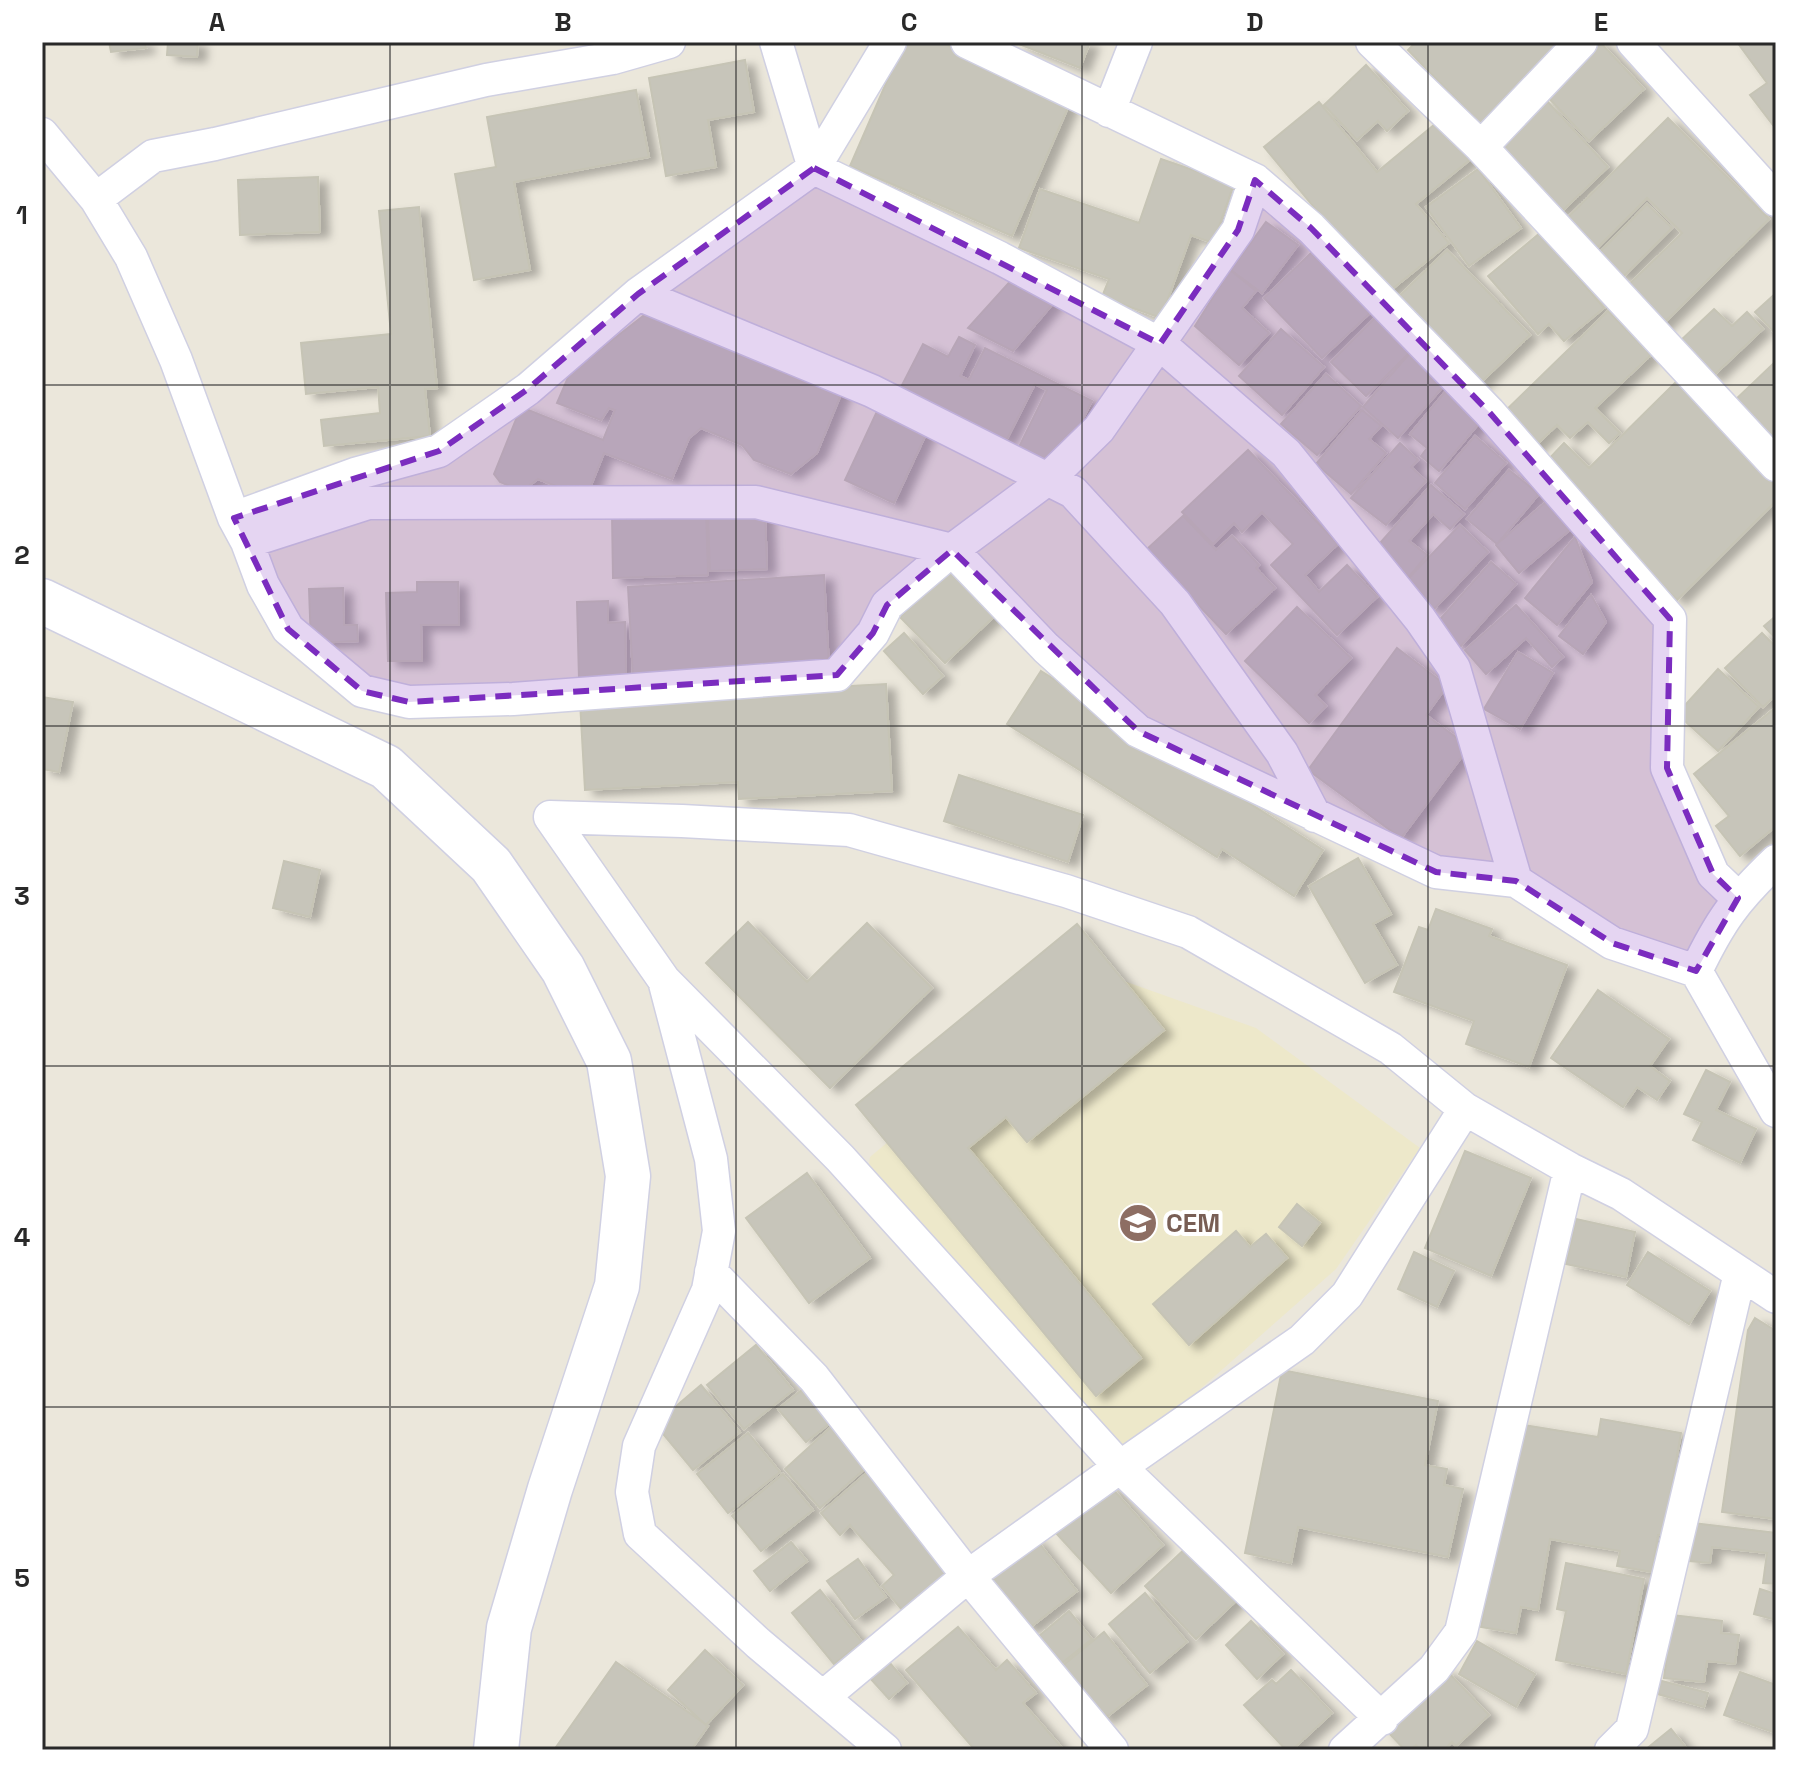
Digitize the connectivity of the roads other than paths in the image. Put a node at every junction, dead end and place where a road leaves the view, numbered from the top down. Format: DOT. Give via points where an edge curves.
graph roads {
  1 [pos="669,42"];
  2 [pos="776,42"];
  3 [pos="890,42"];
  4 [pos="967,42"];
  5 [pos="1136,42"];
  6 [pos="1372,42"];
  7 [pos="1581,42"];
  8 [pos="1633,42"];
  9 [pos="1109,111"];
  10 [pos="42,134"];
  11 [pos="1481,147"];
  12 [pos="814,168"];
  13 [pos="1255,180"];
  14 [pos="96,199"];
  15 [pos="1776,200"];
  16 [pos="638,294"];
  17 [pos="1160,344"];
  18 [pos="1776,465"];
  19 [pos="1049,478"];
  20 [pos="241,530"];
  21 [pos="952,550"];
  22 [pos="42,601"];
  23 [pos="1315,816"];
  24 [pos="1776,861"];
  25 [pos="1516,881"];
  26 [pos="1738,898"];
  27 [pos="1696,971"];
  28 [pos="664,980"];
  29 [pos="1465,1109"];
  30 [pos="1776,1111"];
  31 [pos="1570,1169"];
  32 [pos="711,1272"];
  33 [pos="1740,1273"];
  34 [pos="1776,1297"];
  35 [pos="1120,1467"];
  36 [pos="968,1576"];
  37 [pos="823,1697"];
  38 [pos="1382,1719"];
  39 [pos="496,1750"];
  40 [pos="885,1750"];
  41 [pos="1112,1750"];
  42 [pos="1345,1750"];
  43 [pos="1611,1750"];
  1 -- 14 [label="street" via="153,156"];
  2 -- 12 [label="street"];
  3 -- 12 [label="street"];
  4 -- 9 [label="street"];
  5 -- 9 [label="street"];
  6 -- 11 [label="street"];
  7 -- 11 [label="street"];
  8 -- 15 [label="street"];
  9 -- 13 [label="street"];
  10 -- 14 [label="street"];
  11 -- 18 [label="street"];
  12 -- 16 [label="street"];
  12 -- 17 [label="street" via="1000,258"];
  13 -- 17 [label="street" via="1238,230"];
  13 -- 26 [label="street" via="1311,228 1489,412 1670,619 1667,768 1713,874"];
  14 -- 20 [label="street" via="131,257"];
  16 -- 19 [label="street" via="872,391"];
  16 -- 20 [label="street" via="528,389 439,451 355,474"];
  17 -- 19 [label="street" via="1099,429"];
  17 -- 25 [label="street" via="1286,453 1454,668"];
  19 -- 21 [label="street"];
  19 -- 23 [label="street" via="1073,492 1175,603 1282,753"];
  20 -- 21 [label="street" via="368,503 756,502"];
  20 -- 21 [label="street" via="288,629 362,691 409,702 837,675 873,633 887,605"];
  21 -- 23 [label="street" via="1046,648 1138,731"];
  22 -- 39 [label="main road" via="386,767 491,865 563,969 609,1061 628,1176 617,1286 509,1628"];
  23 -- 25 [label="street" via="1436,872"];
  24 -- 26 [label="street"];
  25 -- 27 [label="street" via="1612,943"];
  26 -- 27 [label="street"];
  27 -- 30 [label="street"];
  28 -- 29 [label="street" via="550,817 849,830 1066,891 1188,932 1390,1048"];
  28 -- 32 [label="street" via="711,1159 719,1231"];
  28 -- 35 [label="street" via="840,1158"];
  29 -- 31 [label="street"];
  29 -- 35 [label="street" via="1347,1295 1302,1340"];
  31 -- 33 [label="street" via="1621,1194"];
  31 -- 38 [label="street" via="1461,1632 1434,1669"];
  32 -- 36 [label="street" via="814,1378"];
  32 -- 37 [label="street" via="708,1290 639,1446 632,1492 640,1534"];
  33 -- 34 [label="street"];
  33 -- 43 [label="street" via="1632,1729"];
  35 -- 36 [label="street"];
  35 -- 38 [label="street"];
  36 -- 37 [label="street"];
  36 -- 41 [label="street"];
  37 -- 40 [label="street"];
  38 -- 42 [label="street"];
}
